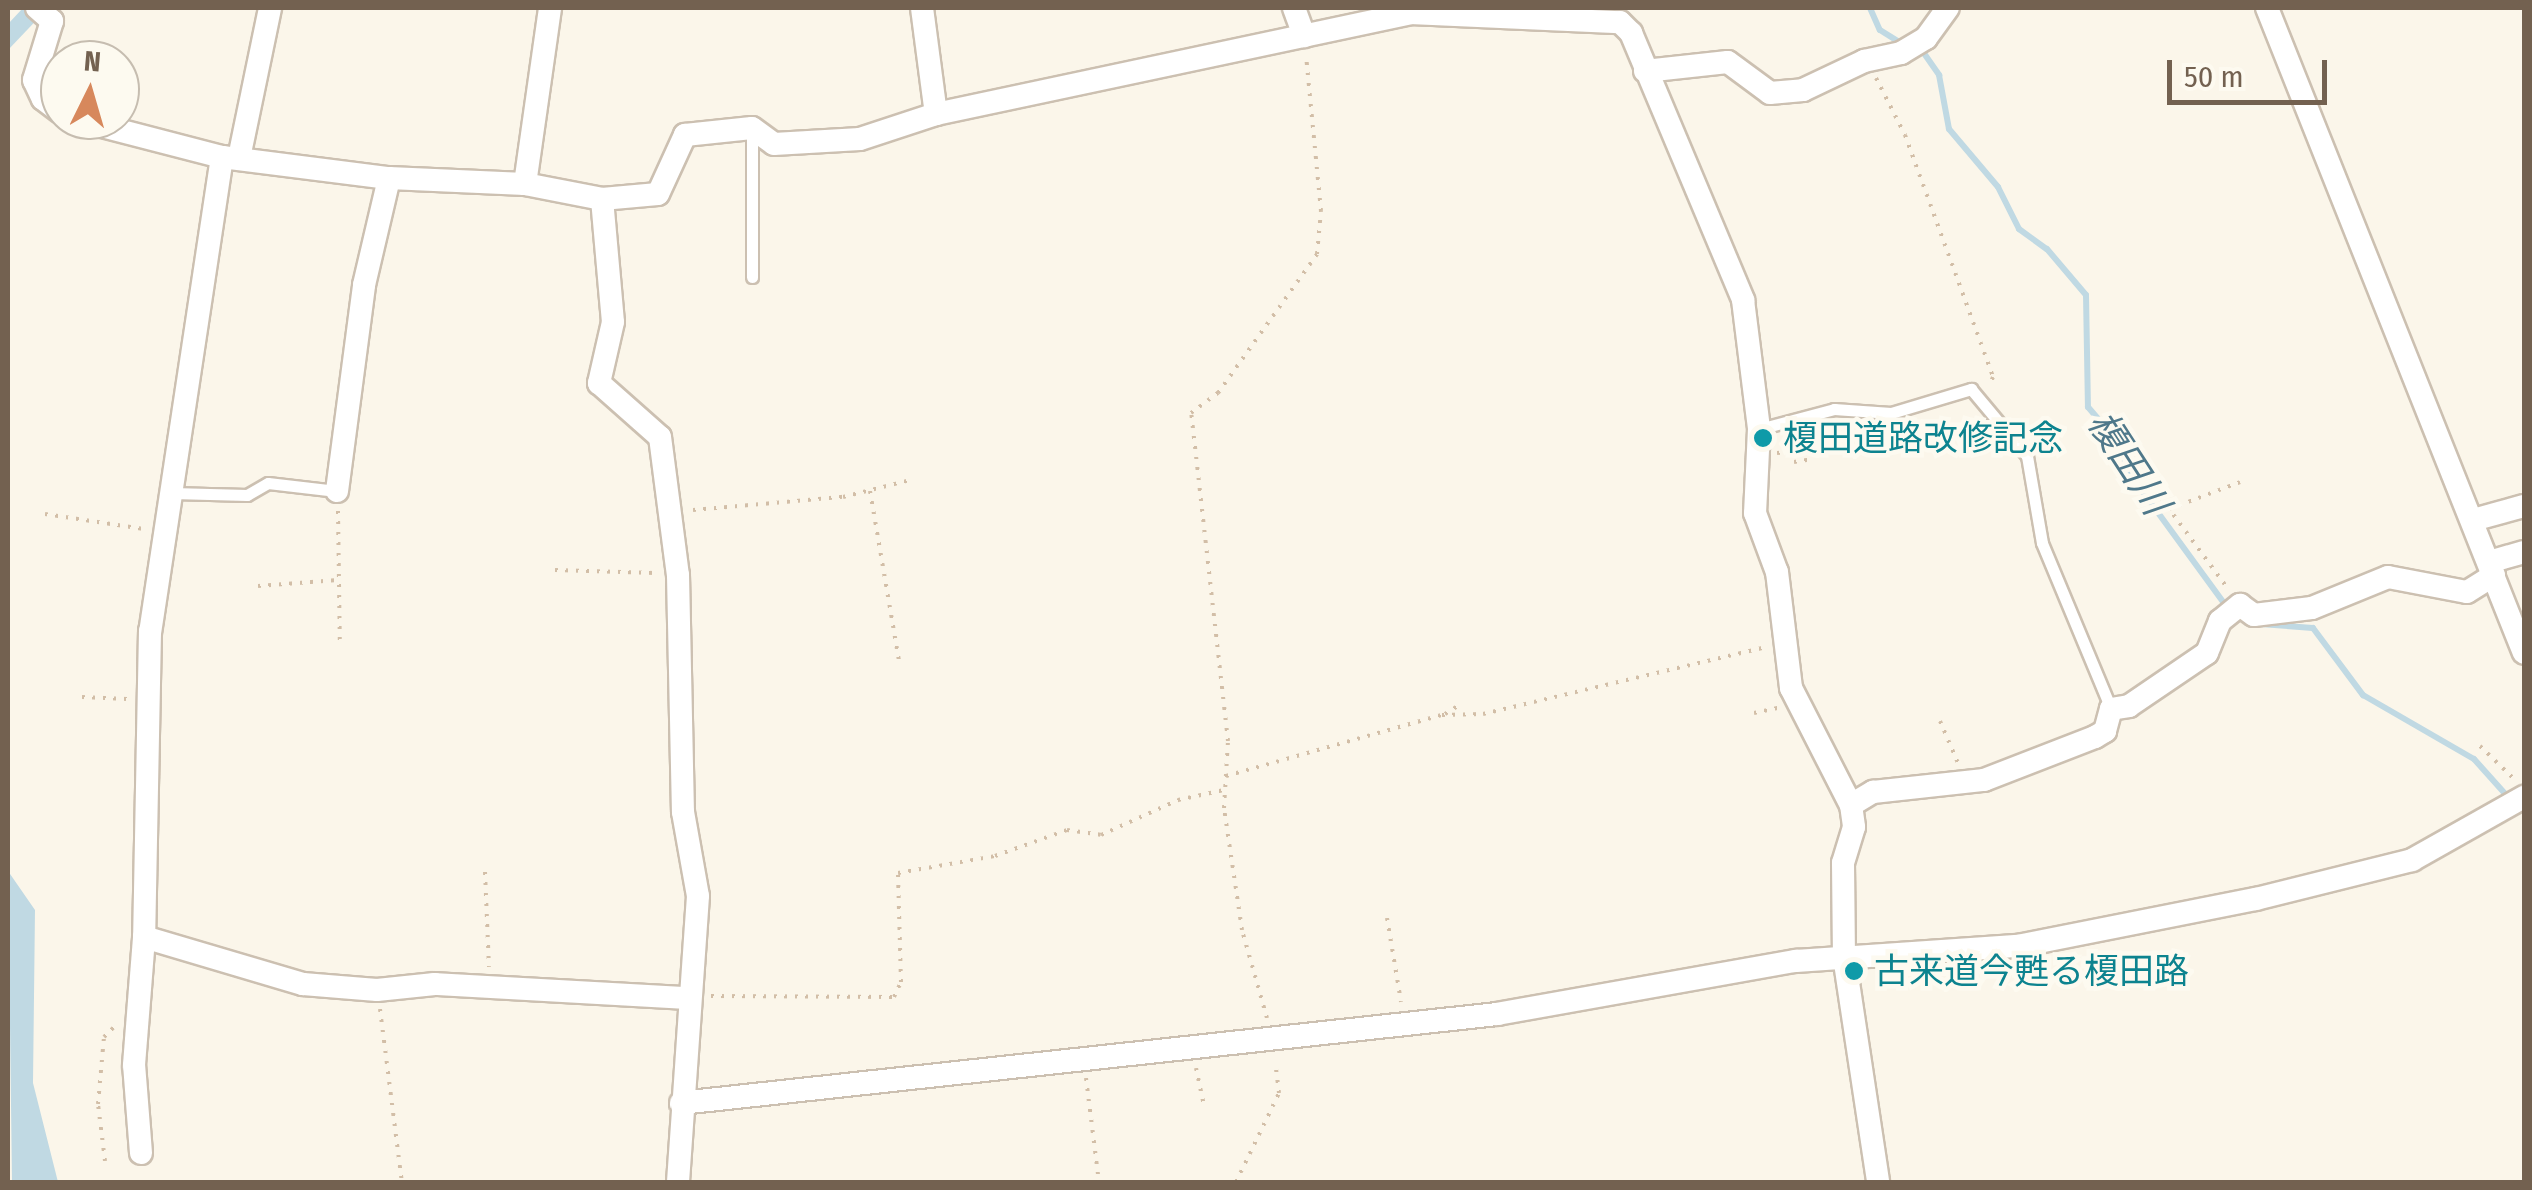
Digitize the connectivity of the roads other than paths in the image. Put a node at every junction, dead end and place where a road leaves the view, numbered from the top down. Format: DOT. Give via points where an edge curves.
graph roads {
  1 [pos="270,8"];
  2 [pos="550,8"];
  3 [pos="922,8"];
  4 [pos="1294,8"];
  5 [pos="1948,8"];
  6 [pos="2267,8"];
  7 [pos="44,14"];
  8 [pos="1304,36"];
  9 [pos="40,40"];
  10 [pos="40,40"];
  11 [pos="1645,71"];
  12 [pos="40,94"];
  13 [pos="936,114"];
  14 [pos="752,128"];
  15 [pos="140,135"];
  16 [pos="231,158"];
  17 [pos="389,178"];
  18 [pos="525,184"];
  19 [pos="602,199"];
  20 [pos="752,277"];
  21 [pos="1759,429"];
  22 [pos="337,491"];
  23 [pos="172,493"];
  24 [pos="2524,506"];
  25 [pos="2473,520"];
  26 [pos="2524,552"];
  27 [pos="2492,568"];
  28 [pos="2524,654"];
  29 [pos="2111,709"];
  30 [pos="2518,800"];
  31 [pos="1852,804"];
  32 [pos="144,937"];
  33 [pos="1844,956"];
  34 [pos="686,998"];
  35 [pos="681,1103"];
  36 [pos="140,1153"];
  37 [pos="678,1182"];
  38 [pos="1878,1182"];
  1 -- 16 [label="street"];
  2 -- 18 [label="street"];
  3 -- 13 [label="street"];
  4 -- 8 [label="street"];
  5 -- 11 [label="street" via="1912,46 1803,90 1770,93 1728,62"];
  6 -- 25 [label="street"];
  7 -- 9 [label="street"];
  8 -- 11 [label="street" via="1410,13 1488,12 1514,22 1594,19 1620,22 1631,33"];
  8 -- 13 [label="street"];
  10 -- 12 [label="street" via="34,80"];
  11 -- 21 [label="street" via="1744,300"];
  13 -- 14 [label="street" via="860,139 774,144"];
  14 -- 19 [label="street" via="685,134 658,194"];
  14 -- 20 [label="lane"];
  15 -- 16 [label="street"];
  16 -- 17 [label="street"];
  16 -- 23 [label="street"];
  17 -- 18 [label="street"];
  17 -- 22 [label="street" via="364,285"];
  18 -- 19 [label="street"];
  19 -- 34 [label="street" via="613,322 599,383 660,437 672,512 683,812 698,896"];
  21 -- 29 [label="lane" via="1834,409 1891,414 1971,389 2028,456 2042,543"];
  21 -- 31 [label="street" via="1755,513 1777,572 1790,688"];
  22 -- 23 [label="lane" via="268,483 248,495"];
  23 -- 32 [label="street" via="147,699"];
  24 -- 25 [label="street"];
  25 -- 27 [label="street"];
  26 -- 27 [label="street"];
  27 -- 28 [label="street"];
  27 -- 29 [label="street" via="2467,592 2388,577 2278,614 2234,610 2207,654 2129,706"];
  29 -- 31 [label="street" via="2105,731 2095,737 1996,776 1873,792"];
  30 -- 33 [label="street" via="2412,860 2313,886 2018,946"];
  31 -- 33 [label="street" via="1854,827 1843,863"];
  32 -- 34 [label="street" via="277,979 376,990 488,986"];
  32 -- 36 [label="street" via="135,1024"];
  33 -- 35 [label="street" via="1497,1014"];
  33 -- 38 [label="street"];
  34 -- 35 [label="street"];
  35 -- 37 [label="street"];
}
